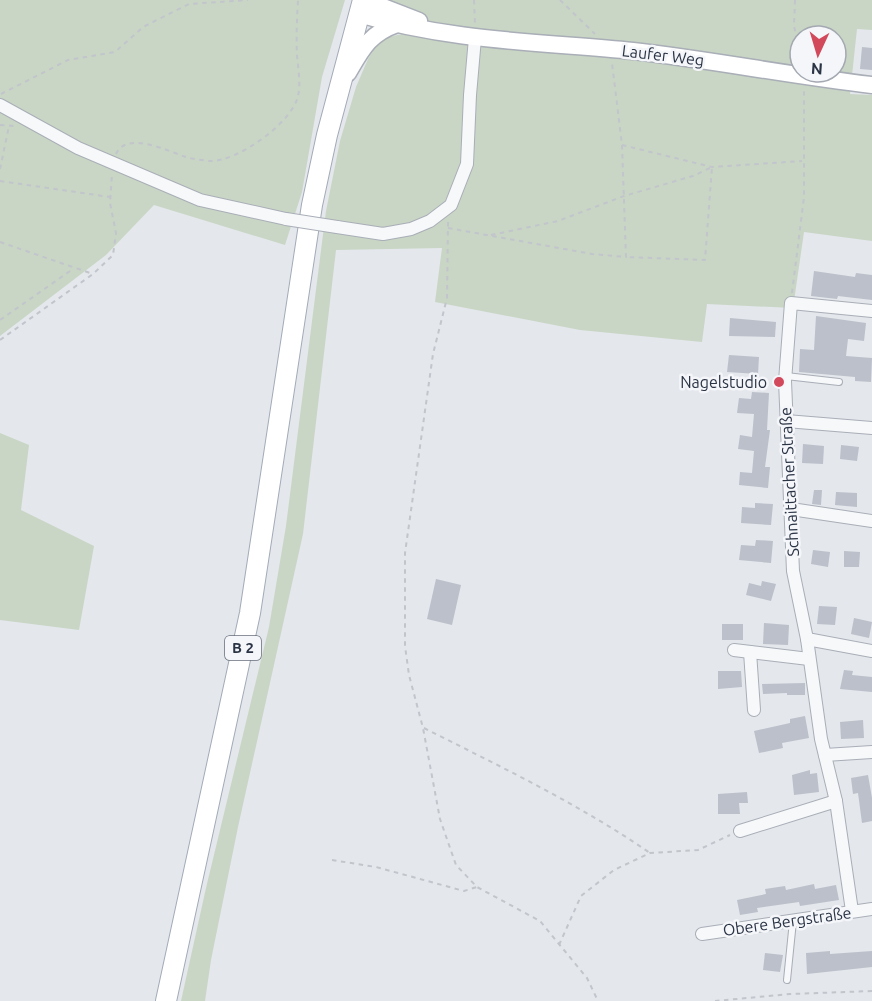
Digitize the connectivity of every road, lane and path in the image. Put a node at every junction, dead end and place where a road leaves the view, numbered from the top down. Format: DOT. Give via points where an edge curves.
graph roads {
  1 [pos="248,0"];
  2 [pos="298,0"];
  3 [pos="474,0"];
  4 [pos="561,0"];
  5 [pos="795,0"];
  6 [pos="362,5"];
  7 [pos="397,24"];
  8 [pos="794,24"];
  9 [pos="453,34"];
  10 [pos="475,38"];
  11 [pos="610,49"];
  12 [pos="788,74"];
  13 [pos="848,82"];
  14 [pos="804,84"];
  15 [pos="872,85"];
  16 [pos="340,87"];
  17 [pos="0,94"];
  18 [pos="0,105"];
  19 [pos="9,126"];
  20 [pos="622,145"];
  21 [pos="803,161"];
  22 [pos="112,163"];
  23 [pos="712,167"];
  24 [pos="0,169"];
  25 [pos="0,181"];
  26 [pos="624,196"];
  27 [pos="110,197"];
  28 [pos="451,205"];
  29 [pos="447,228"];
  30 [pos="488,235"];
  31 [pos="0,242"];
  32 [pos="626,257"];
  33 [pos="73,268"];
  34 [pos="93,274"];
  35 [pos="790,303"];
  36 [pos="872,311"];
  37 [pos="0,320"];
  38 [pos="1,337"];
  39 [pos="786,376"];
  40 [pos="839,382"];
  41 [pos="786,421"];
  42 [pos="872,428"];
  43 [pos="791,509"];
  44 [pos="872,520"];
  45 [pos="807,639"];
  46 [pos="735,650"];
  47 [pos="872,651"];
  48 [pos="750,652"];
  49 [pos="809,658"];
  50 [pos="754,710"];
  51 [pos="423,728"];
  52 [pos="872,752"];
  53 [pos="825,756"];
  54 [pos="836,801"];
  55 [pos="740,831"];
  56 [pos="650,852"];
  57 [pos="332,860"];
  58 [pos="477,887"];
  59 [pos="872,909"];
  60 [pos="852,911"];
  61 [pos="793,920"];
  62 [pos="702,934"];
  63 [pos="560,945"];
  64 [pos="788,980"];
  65 [pos="872,991"];
  66 [pos="166,1001"];
  67 [pos="598,1001"];
  68 [pos="715,1001"];
  1 -- 17 [label="path" via="189,4 143,27 115,52 68,60"];
  2 -- 22 [label="path" via="299,95 293,109 274,131 224,159 185,157 158,146 129,143 118,149"];
  3 -- 10 [label="path"];
  4 -- 11 [label="path"];
  5 -- 8 [label="path"];
  6 -- 7 [label="street, Laufer Weg"];
  6 -- 9 [label="street, Laufer Weg"];
  6 -- 16 [label="main road, B 2"];
  7 -- 9 [label="street, Laufer Weg"];
  7 -- 16 [label="street" via="364,45"];
  9 -- 10 [label="street, Laufer Weg"];
  10 -- 11 [label="street, Laufer Weg"];
  10 -- 28 [label="street" via="467,164"];
  11 -- 12 [label="street, Laufer Weg"];
  11 -- 20 [label="path"];
  13 -- 15 [label="street, Laufer Weg"];
  14 -- 21 [label="path"];
  16 -- 66 [label="main road, B 2" via="312,205 250,613"];
  18 -- 22 [label="street"];
  19 -- 24 [label="path"];
  20 -- 23 [label="path"];
  20 -- 26 [label="path"];
  21 -- 23 [label="path"];
  21 -- 35 [label="path" via="804,197"];
  22 -- 27 [label="path"];
  22 -- 28 [label="street, bridge" via="200,200 383,234 430,221"];
  23 -- 26 [label="path"];
  23 -- 32 [label="path" via="705,260"];
  25 -- 27 [label="path"];
  26 -- 30 [label="path" via="558,221"];
  26 -- 32 [label="path"];
  27 -- 34 [label="path" via="116,233 113,255"];
  28 -- 29 [label="path"];
  29 -- 30 [label="path"];
  29 -- 51 [label="path" via="447,298 433,354 405,553 405,646"];
  30 -- 32 [label="path"];
  31 -- 33 [label="path"];
  33 -- 34 [label="path"];
  33 -- 37 [label="path"];
  34 -- 38 [label="path"];
  35 -- 36 [label="street"];
  35 -- 39 [label="street, Schnaittacher Straße"];
  39 -- 40 [label="lane"];
  39 -- 41 [label="street, Schnaittacher Straße"];
  41 -- 42 [label="street"];
  41 -- 43 [label="street, Schnaittacher Straße"];
  43 -- 44 [label="street"];
  43 -- 45 [label="street, Schnaittacher Straße" via="793,571"];
  45 -- 47 [label="street"];
  45 -- 49 [label="street, Schnaittacher Straße"];
  46 -- 48 [label="street"];
  48 -- 49 [label="street"];
  48 -- 50 [label="street"];
  49 -- 53 [label="street, Schnaittacher Straße"];
  51 -- 56 [label="path" via="538,786"];
  51 -- 58 [label="path" via="443,828 456,865"];
  52 -- 53 [label="street"];
  53 -- 54 [label="street, Schnaittacher Straße"];
  54 -- 55 [label="street"];
  54 -- 60 [label="street, Schnaittacher Straße"];
  55 -- 56 [label="path" via="698,850"];
  56 -- 63 [label="path" via="614,870 581,896"];
  57 -- 58 [label="path" via="376,867 464,891"];
  58 -- 63 [label="path" via="540,921"];
  59 -- 60 [label="street, Obere Bergstraße"];
  60 -- 61 [label="street, Obere Bergstraße"];
  61 -- 62 [label="street, Obere Bergstraße"];
  61 -- 64 [label="lane"];
  63 -- 67 [label="path" via="587,978"];
  65 -- 68 [label="path"];
}
